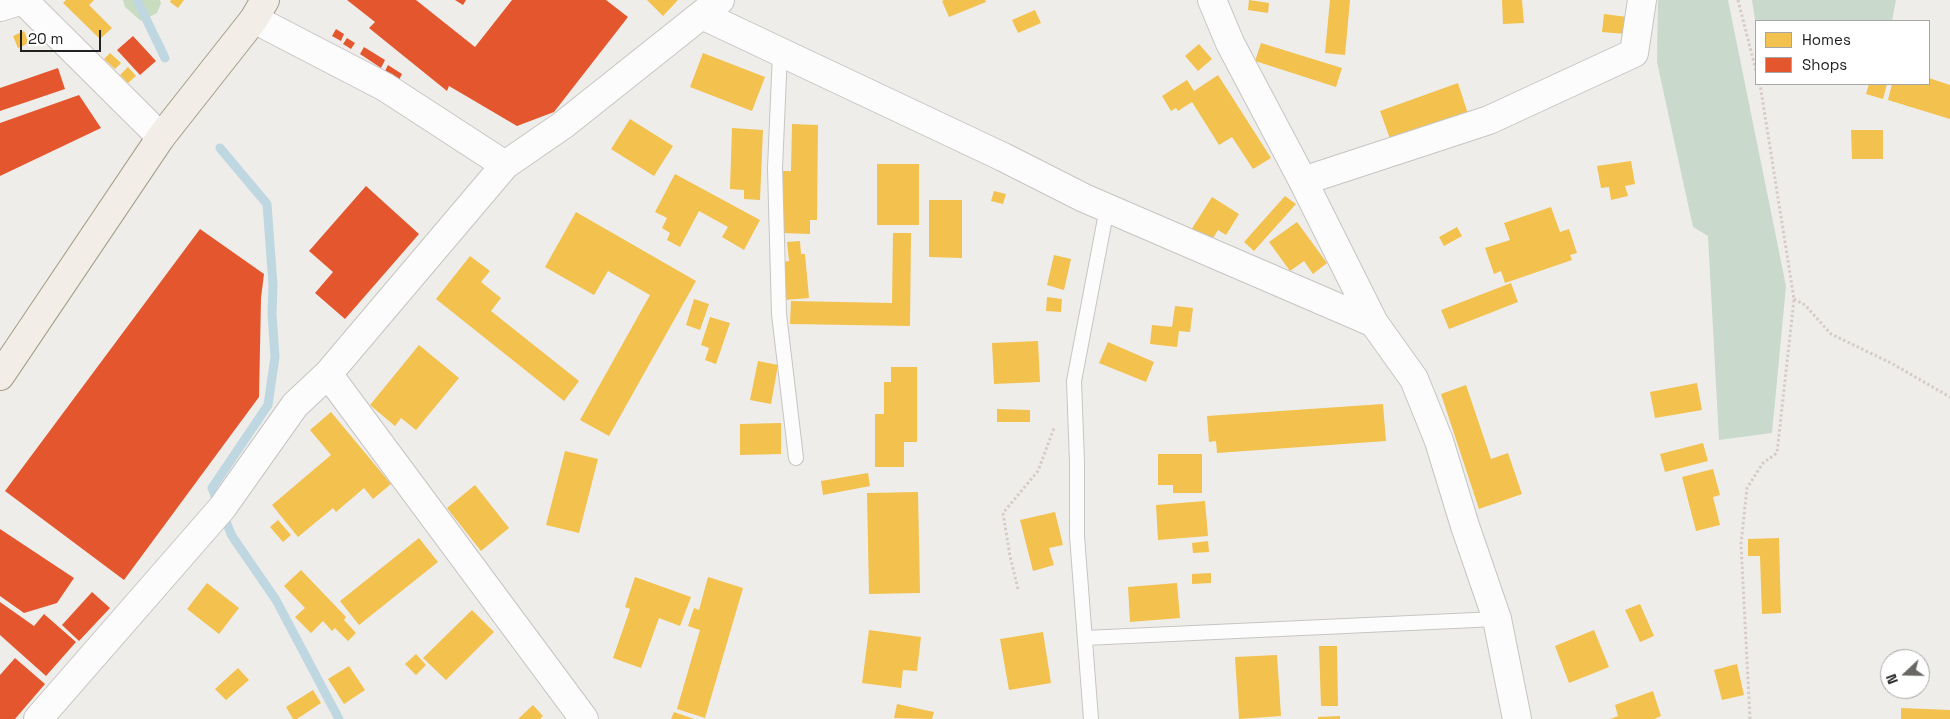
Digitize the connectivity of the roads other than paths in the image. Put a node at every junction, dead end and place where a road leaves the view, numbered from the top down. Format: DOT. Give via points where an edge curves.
graph roads {
  1 [pos="23,0"];
  2 [pos="1212,0"];
  3 [pos="1642,0"];
  4 [pos="0,7"];
  5 [pos="711,8"];
  6 [pos="259,10"];
  7 [pos="780,53"];
  8 [pos="161,137"];
  9 [pos="506,165"];
  10 [pos="1303,181"];
  11 [pos="1107,208"];
  12 [pos="1374,323"];
  13 [pos="328,374"];
  14 [pos="0,376"];
  15 [pos="796,458"];
  16 [pos="1497,619"];
  17 [pos="1085,638"];
  18 [pos="38,719"];
  19 [pos="584,719"];
  20 [pos="1091,719"];
  21 [pos="1517,719"];
  1 -- 4 [label="street"];
  1 -- 8 [label="street"];
  2 -- 10 [label="street" via="1230,42"];
  3 -- 10 [label="street" via="1634,53 1489,120"];
  5 -- 7 [label="street"];
  5 -- 9 [label="street" via="563,125"];
  6 -- 8 [label="main road"];
  6 -- 9 [label="street"];
  7 -- 11 [label="street"];
  7 -- 15 [label="lane" via="775,168 780,314"];
  8 -- 14 [label="main road"];
  9 -- 13 [label="street"];
  10 -- 12 [label="street"];
  11 -- 12 [label="street"];
  11 -- 17 [label="lane" via="1074,381 1077,536"];
  12 -- 16 [label="street" via="1414,379 1439,441"];
  13 -- 18 [label="street" via="295,404 222,508"];
  13 -- 19 [label="street"];
  16 -- 17 [label="lane"];
  16 -- 21 [label="street"];
  17 -- 20 [label="lane"];
}
